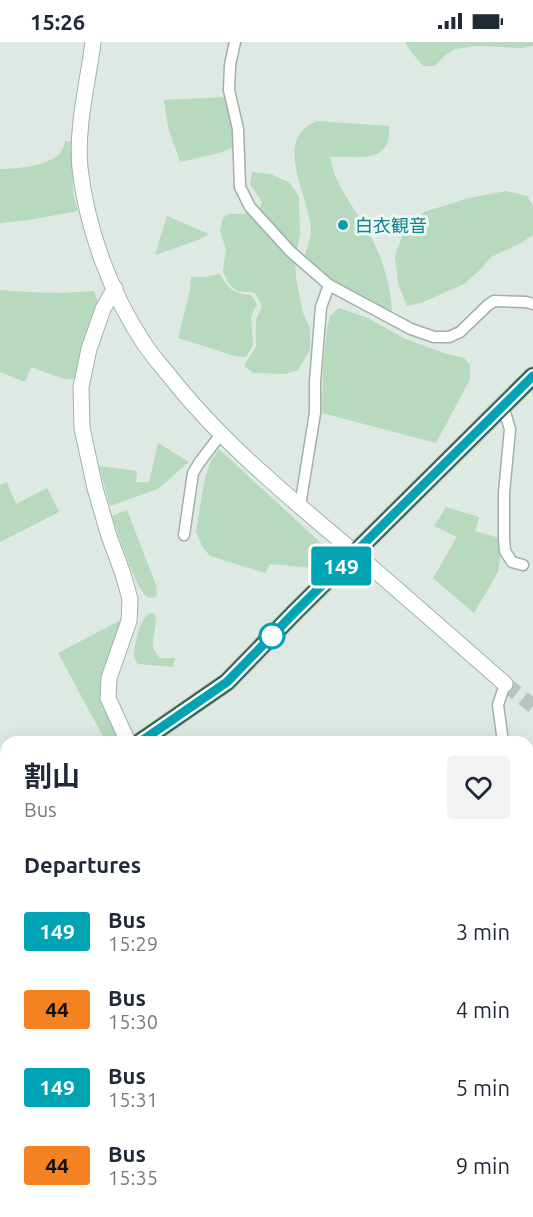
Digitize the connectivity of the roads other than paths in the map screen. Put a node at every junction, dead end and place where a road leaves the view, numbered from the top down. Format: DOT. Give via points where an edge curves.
graph roads {
  1 [pos="93,42"];
  2 [pos="235,42"];
  3 [pos="329,285"];
  4 [pos="115,288"];
  5 [pos="533,304"];
  6 [pos="533,376"];
  7 [pos="503,406"];
  8 [pos="221,434"];
  9 [pos="300,506"];
  10 [pos="184,536"];
  11 [pos="354,553"];
  12 [pos="523,565"];
  13 [pos="505,684"];
  14 [pos="125,736"];
  15 [pos="149,736"];
  16 [pos="502,736"];
  1 -- 4 [label="main road" via="80,128 80,165 92,229 104,269"];
  2 -- 3 [label="street" via="229,90 238,129 240,187 256,214"];
  3 -- 5 [label="street" via="411,329 434,337 460,332 494,301"];
  3 -- 9 [label="street" via="321,307 315,413"];
  4 -- 8 [label="main road" via="146,346"];
  4 -- 14 [label="main road" via="89,349 81,387 82,428 95,488 130,599 129,621 109,678 108,698"];
  6 -- 7 [label="highway"];
  7 -- 11 [label="highway"];
  7 -- 12 [label="street" via="510,429 504,493 505,551 512,562"];
  8 -- 9 [label="main road"];
  8 -- 10 [label="street" via="193,473"];
  9 -- 11 [label="main road"];
  11 -- 13 [label="main road"];
  11 -- 15 [label="highway" via="227,682"];
  13 -- 16 [label="street" via="498,705"];
}
